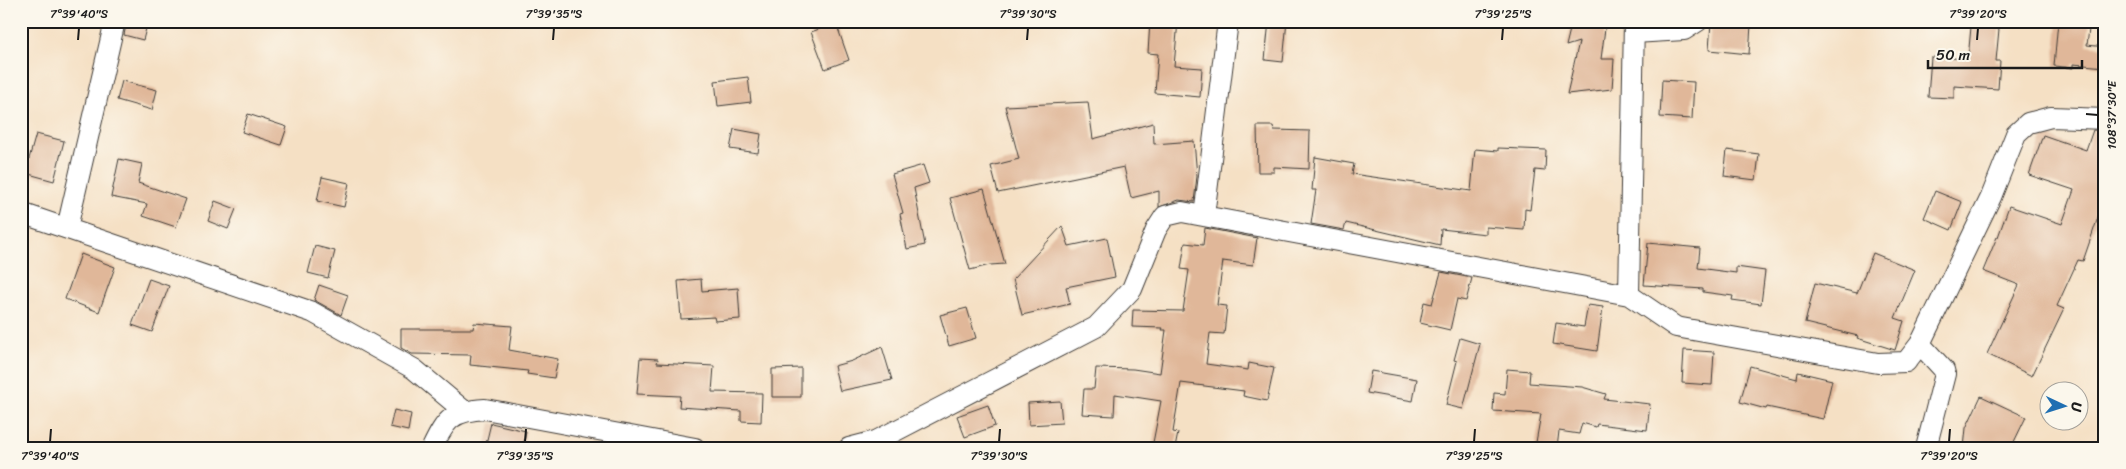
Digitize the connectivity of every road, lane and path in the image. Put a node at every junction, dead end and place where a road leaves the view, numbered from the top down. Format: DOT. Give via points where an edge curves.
graph roads {
  1 [pos="115,21"];
  2 [pos="1228,21"];
  3 [pos="1698,21"];
  4 [pos="1634,27"];
  5 [pos="2105,119"];
  6 [pos="21,213"];
  7 [pos="1204,216"];
  8 [pos="67,228"];
  9 [pos="1629,295"];
  10 [pos="1920,344"];
  11 [pos="463,410"];
  12 [pos="432,448"];
  13 [pos="695,448"];
  14 [pos="849,448"];
  15 [pos="1926,448"];
  1 -- 8 [label="street"];
  2 -- 7 [label="street"];
  3 -- 4 [label="street" via="1684,30"];
  4 -- 9 [label="street"];
  5 -- 10 [label="street" via="2051,117 2028,122 2016,134 1991,197"];
  6 -- 8 [label="street"];
  7 -- 9 [label="street"];
  7 -- 14 [label="street" via="1182,212 1165,216 1132,289 1096,327 876,441"];
  8 -- 11 [label="street" via="312,312 414,369"];
  9 -- 10 [label="street" via="1676,327 1868,362 1906,362"];
  10 -- 15 [label="street" via="1945,374"];
  11 -- 12 [label="street" via="443,425"];
  11 -- 13 [label="street" via="485,409"];
}
